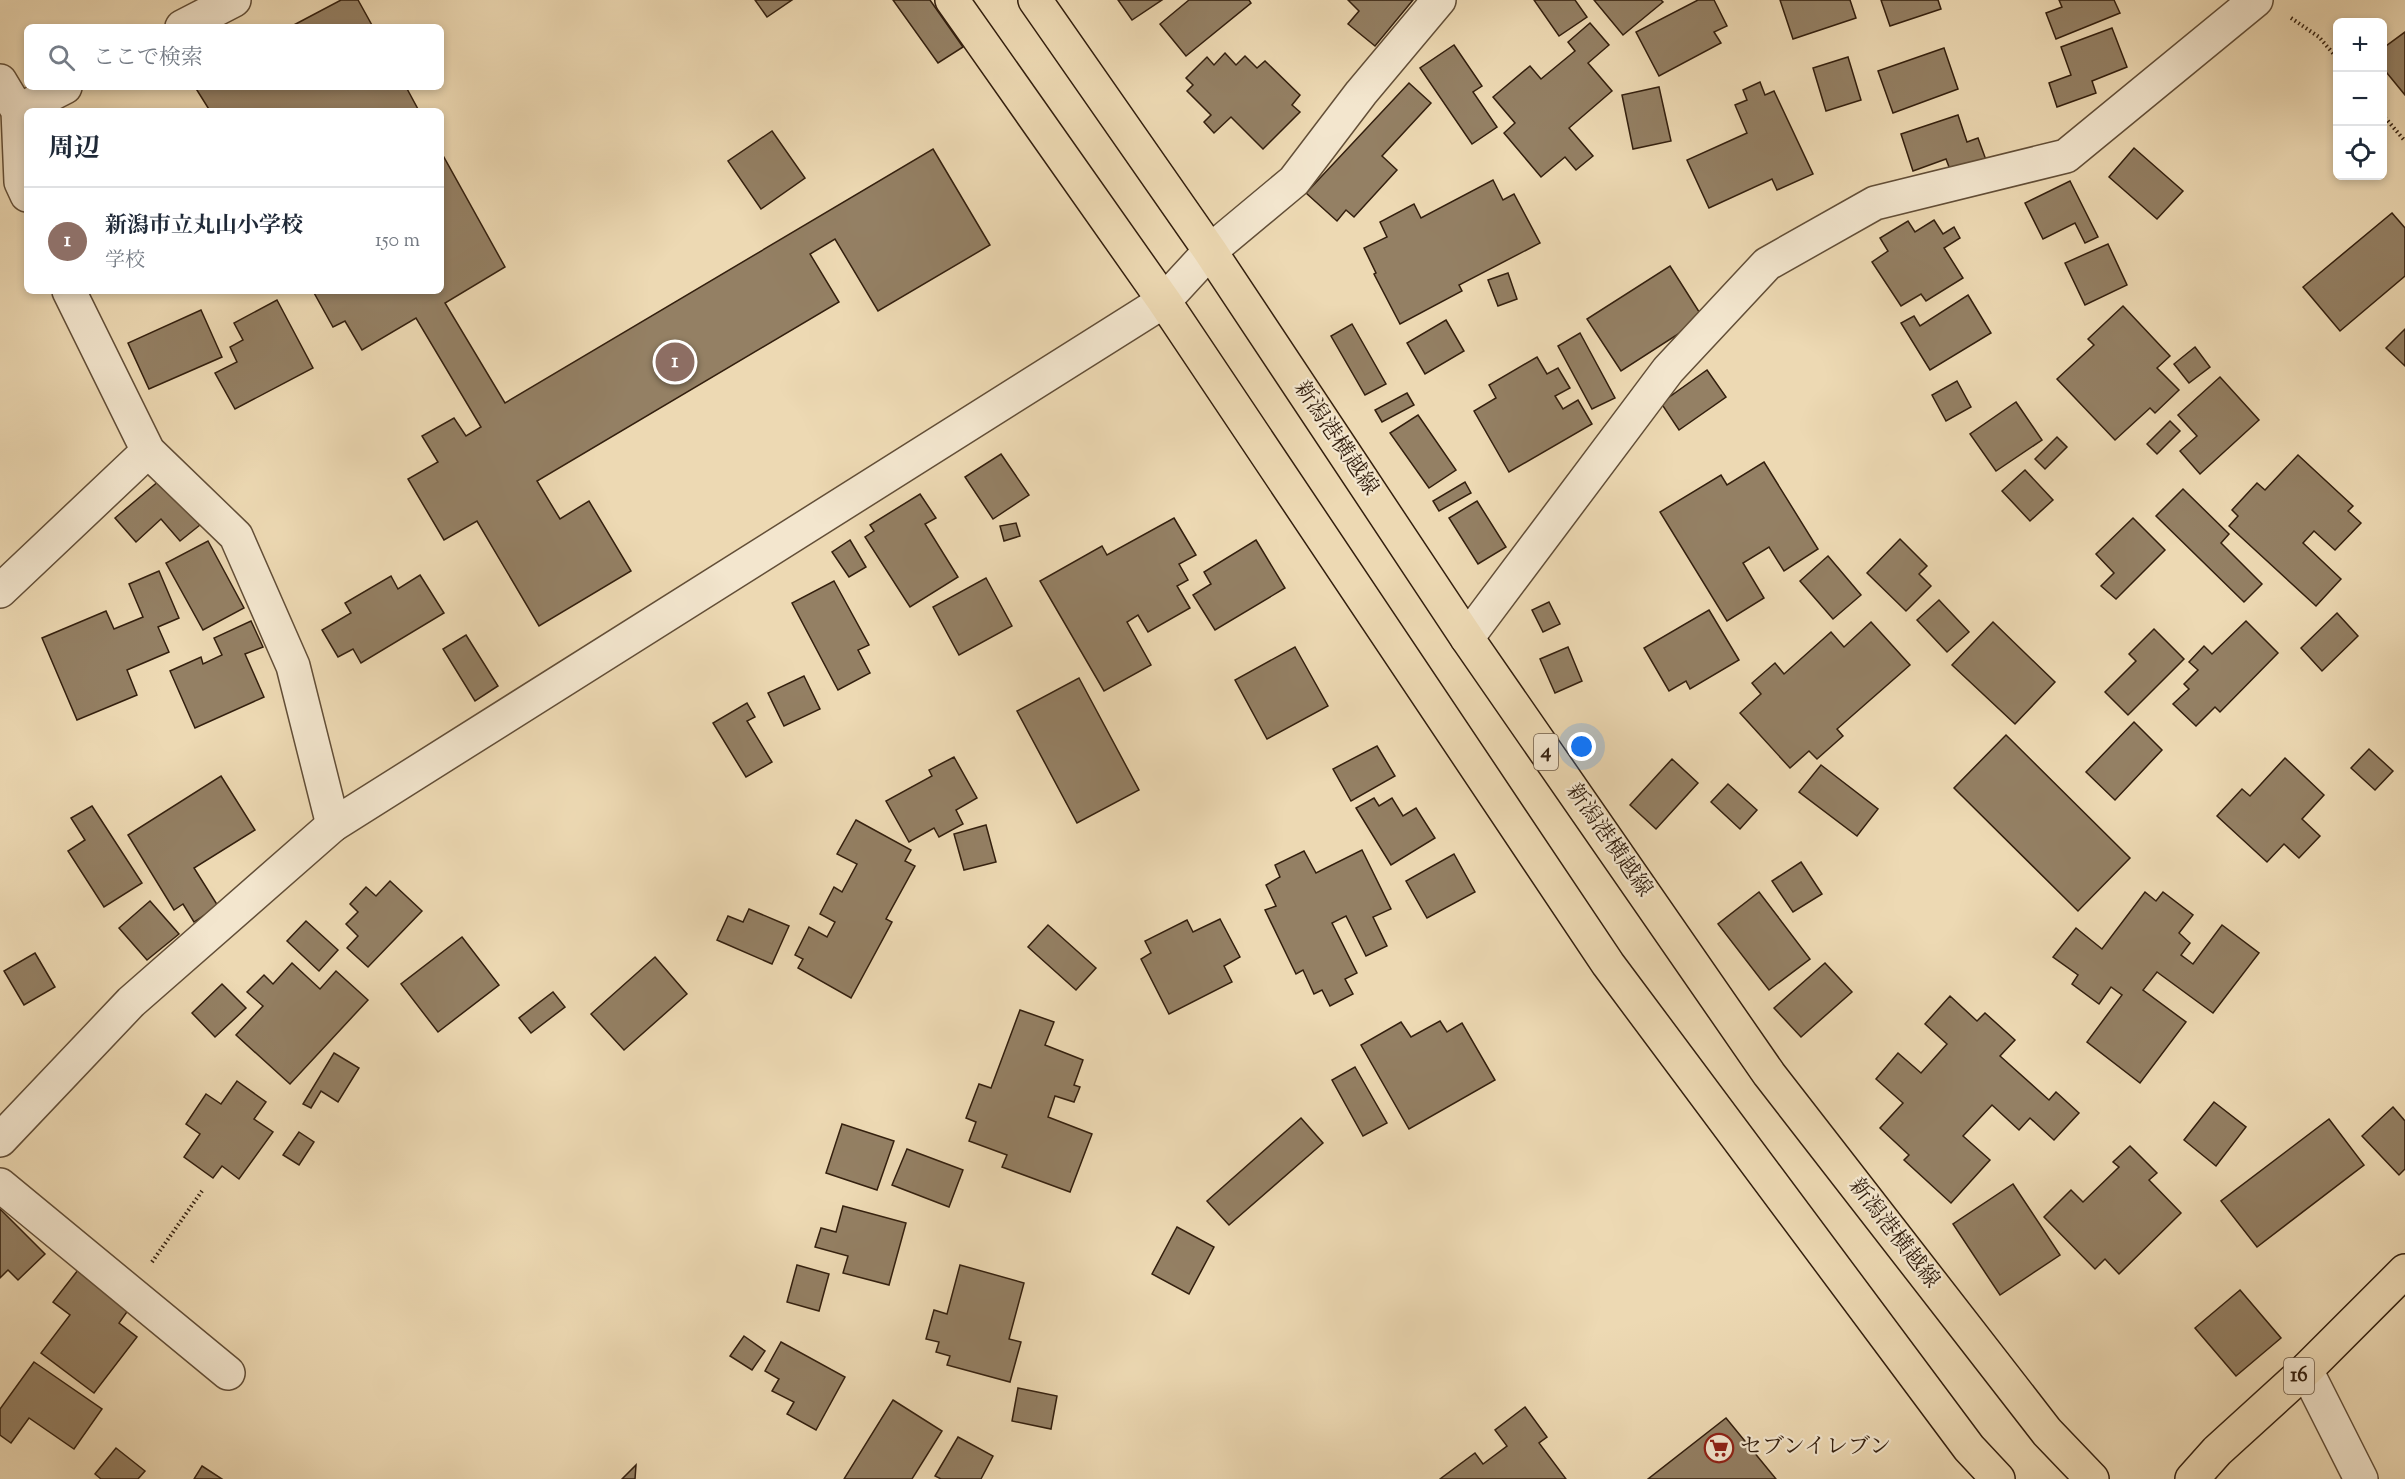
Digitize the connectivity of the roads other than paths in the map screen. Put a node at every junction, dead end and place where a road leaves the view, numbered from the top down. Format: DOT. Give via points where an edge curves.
graph roads {
  1 [pos="234,0"];
  2 [pos="952,0"];
  3 [pos="1035,0"];
  4 [pos="1439,0"];
  5 [pos="2269,6"];
  6 [pos="188,24"];
  7 [pos="0,81"];
  8 [pos="59,90"];
  9 [pos="18,111"];
  10 [pos="24,188"];
  11 [pos="1210,251"];
  12 [pos="70,294"];
  13 [pos="1164,302"];
  14 [pos="148,451"];
  15 [pos="0,591"];
  16 [pos="1467,638"];
  17 [pos="333,825"];
  18 [pos="0,1140"];
  19 [pos="0,1185"];
  20 [pos="2405,1271"];
  21 [pos="2306,1370"];
  22 [pos="228,1373"];
  23 [pos="1998,1479"];
  24 [pos="2092,1479"];
  25 [pos="2192,1479"];
  26 [pos="2361,1479"];
  1 -- 6 [label="street"];
  2 -- 13 [label="main road"];
  3 -- 11 [label="main road, 新潟港横越線 / 4"];
  4 -- 11 [label="street" via="1294,181"];
  5 -- 16 [label="street" via="2066,156 1875,203 1767,264 1668,369"];
  7 -- 9 [label="street"];
  8 -- 9 [label="street"];
  9 -- 10 [label="street"];
  11 -- 13 [label="street"];
  11 -- 16 [label="main road, 新潟港横越線 / 4"];
  12 -- 14 [label="street"];
  13 -- 17 [label="street"];
  13 -- 23 [label="main road" via="1608,964 1969,1448"];
  14 -- 15 [label="street"];
  14 -- 17 [label="street" via="236,536 293,666"];
  16 -- 24 [label="main road, 新潟港横越線 / 4" via="1769,1074 2048,1432"];
  17 -- 18 [label="street" via="131,1002"];
  19 -- 22 [label="street"];
  20 -- 21 [label="main road, 16"];
  21 -- 25 [label="main road, 16"];
  21 -- 26 [label="street"];
}
